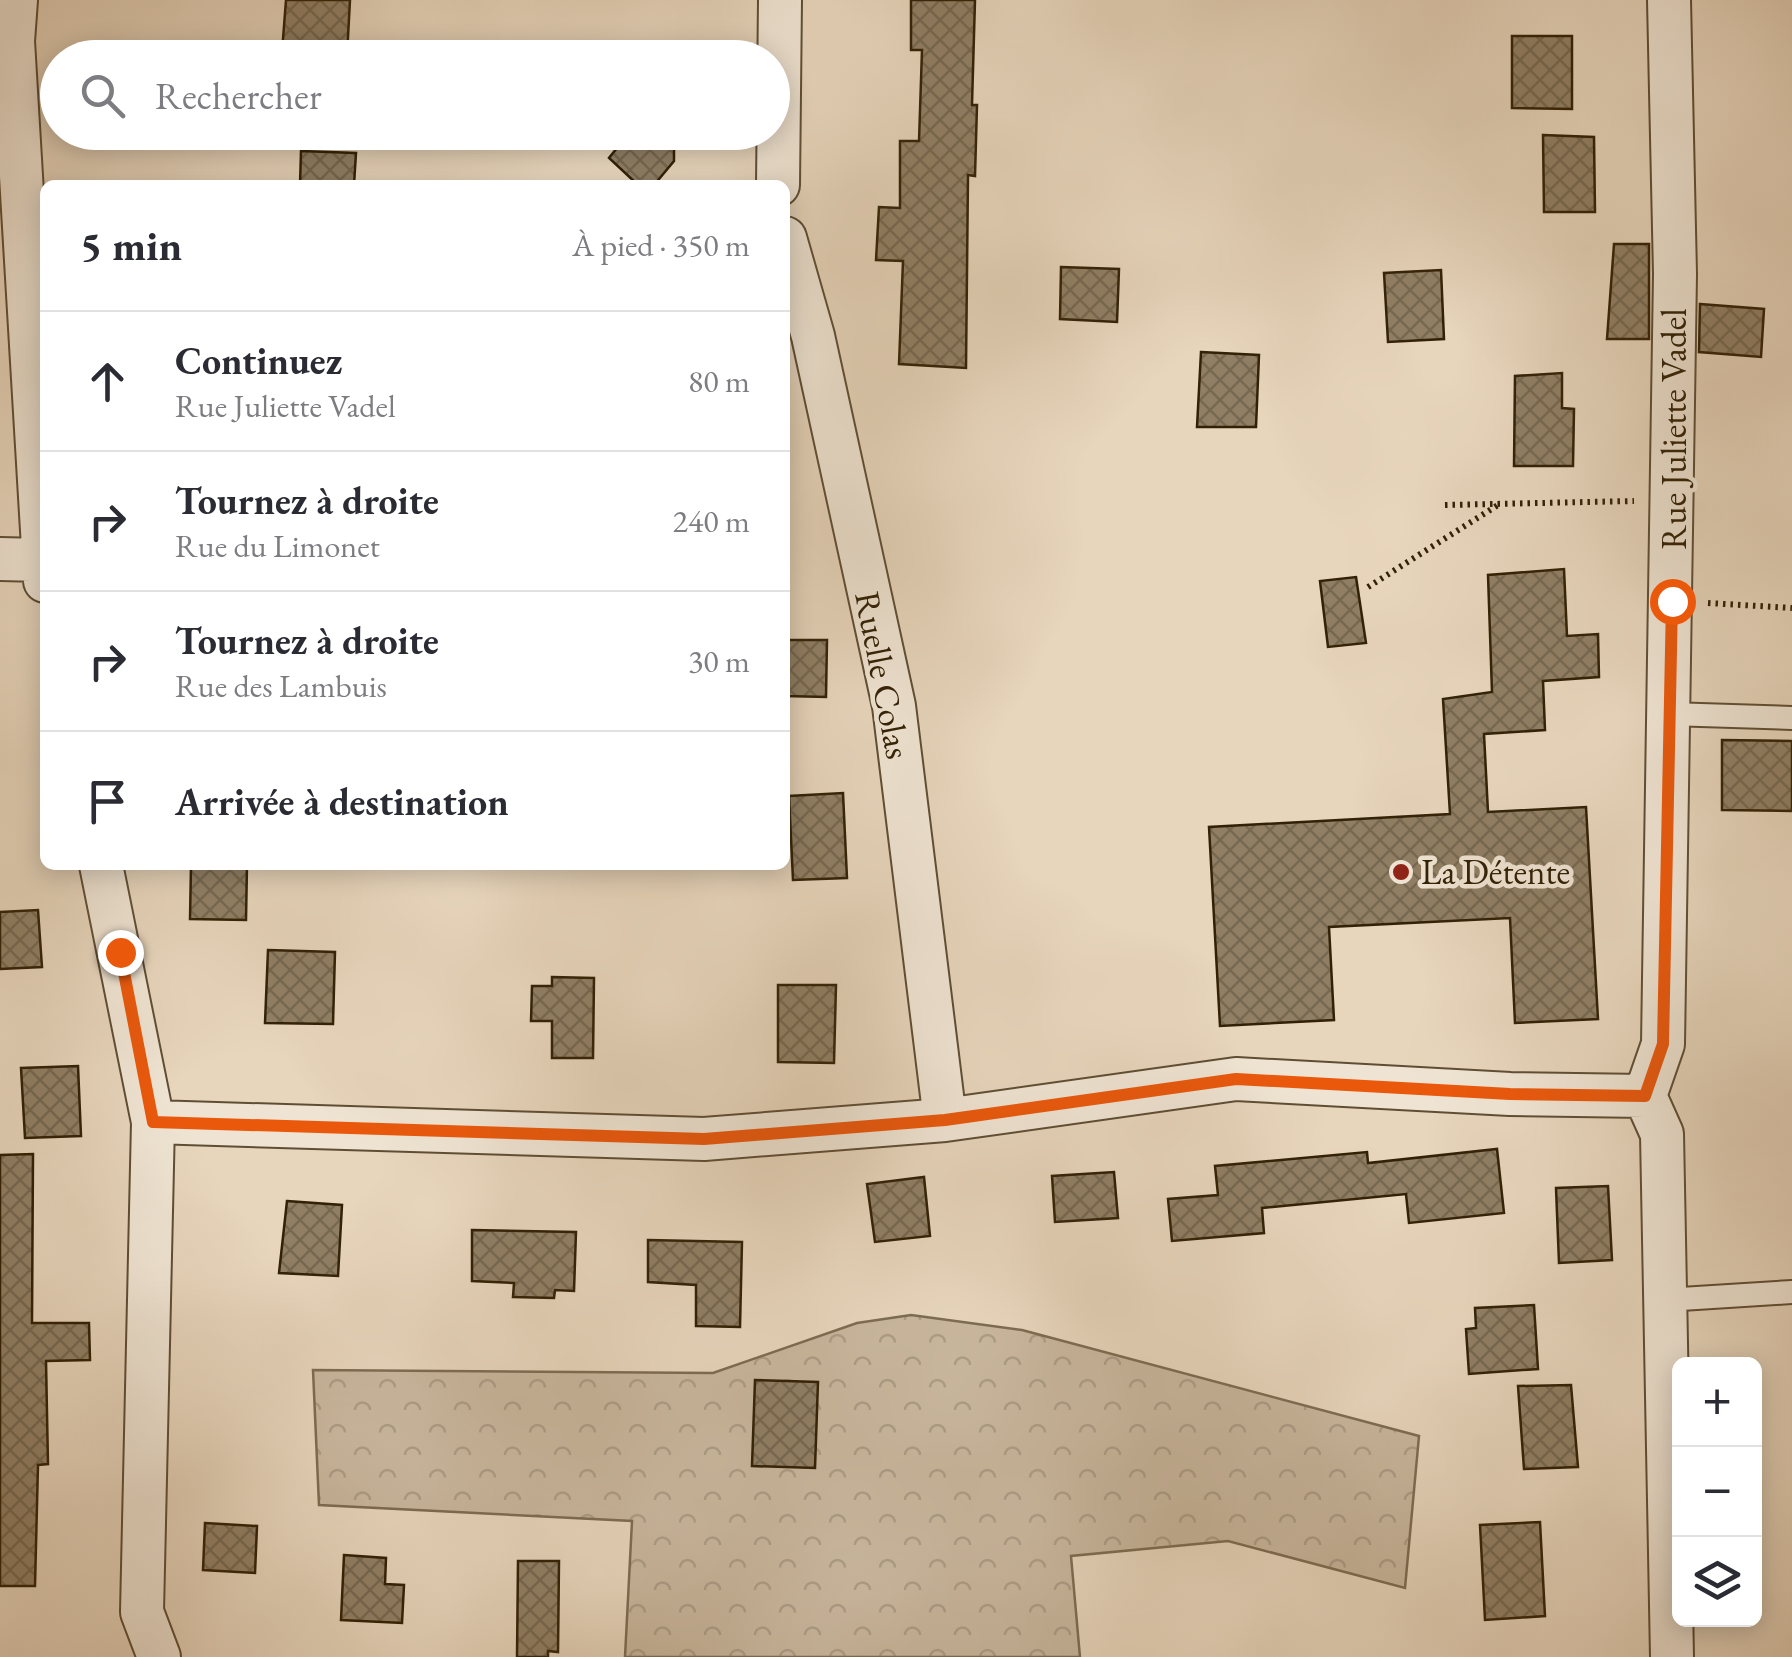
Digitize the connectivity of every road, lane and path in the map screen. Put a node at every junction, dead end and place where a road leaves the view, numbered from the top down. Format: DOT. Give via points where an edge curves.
graph roads {
  1 [pos="16,0"];
  2 [pos="780,0"];
  3 [pos="1669,0"];
  4 [pos="780,40"];
  5 [pos="778,150"];
  6 [pos="778,180"];
  7 [pos="790,256"];
  8 [pos="1673,500"];
  9 [pos="1500,504"];
  10 [pos="1445,506"];
  11 [pos="28,567"];
  12 [pos="1368,588"];
  13 [pos="1672,601"];
  14 [pos="1792,608"];
  15 [pos="1669,714"];
  16 [pos="1792,718"];
  17 [pos="102,870"];
  18 [pos="1645,1096"];
  19 [pos="945,1120"];
  20 [pos="153,1122"];
  21 [pos="1792,1292"];
  22 [pos="1665,1300"];
  23 [pos="159,1657"];
  24 [pos="1672,1657"];
  1 -- 11 [label="street"];
  2 -- 4 [label="street"];
  3 -- 8 [label="street, Rue Juliette Vadel"];
  5 -- 6 [label="street"];
  7 -- 19 [label="street, Ruelle Colas" via="894,706"];
  8 -- 9 [label="path"];
  8 -- 13 [label="street, Rue Juliette Vadel"];
  9 -- 10 [label="path"];
  9 -- 12 [label="path"];
  13 -- 14 [label="path"];
  13 -- 15 [label="street, Rue Juliette Vadel"];
  15 -- 16 [label="lane"];
  15 -- 18 [label="street, Rue Juliette Vadel" via="1663,1044"];
  17 -- 20 [label="street"];
  18 -- 19 [label="street" via="1236,1079"];
  18 -- 22 [label="street" via="1662,1134"];
  19 -- 20 [label="street" via="704,1139"];
  20 -- 23 [label="street" via="142,1612"];
  21 -- 22 [label="lane"];
  22 -- 24 [label="street"];
}
